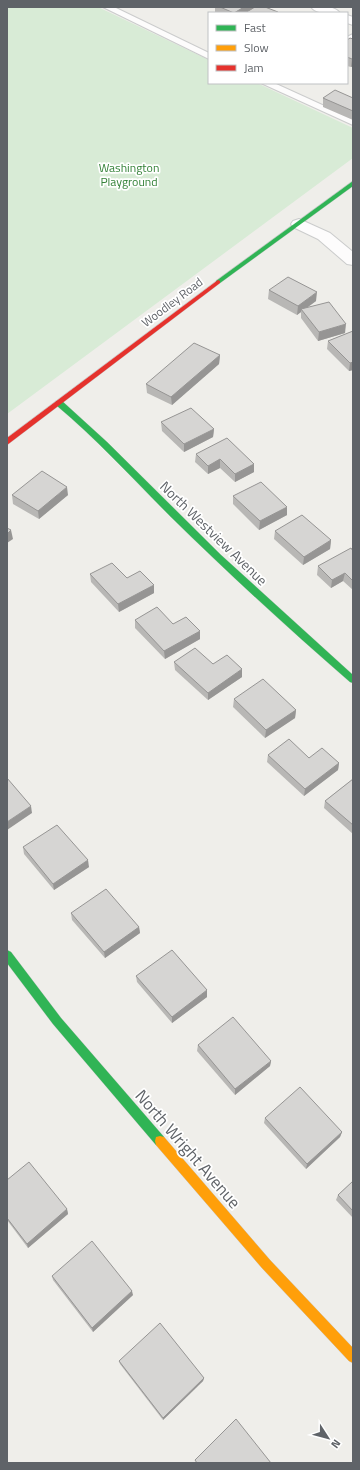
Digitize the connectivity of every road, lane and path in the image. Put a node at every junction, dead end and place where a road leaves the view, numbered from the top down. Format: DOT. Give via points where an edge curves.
graph roads {
  1 [pos="107,7"];
  2 [pos="318,7"];
  3 [pos="330,12"];
  4 [pos="208,56"];
  5 [pos="271,84"];
  6 [pos="281,86"];
  7 [pos="353,122"];
  8 [pos="353,183"];
  9 [pos="299,224"];
  10 [pos="353,260"];
  11 [pos="59,402"];
  12 [pos="7,442"];
  13 [pos="353,680"];
  14 [pos="7,955"];
  15 [pos="353,1357"];
  1 -- 4 [label="lane"];
  2 -- 3 [label="street"];
  5 -- 6 [label="lane"];
  6 -- 7 [label="lane"];
  8 -- 9 [label="street, Woodley Road"];
  9 -- 10 [label="street" via="324,236"];
  9 -- 11 [label="street, Woodley Road"];
  11 -- 12 [label="street, Woodley Road"];
  11 -- 13 [label="street, North Westview Avenue" via="85,424 175,516 287,623"];
  14 -- 15 [label="street, North Wright Avenue" via="57,1021 266,1264"];
}
